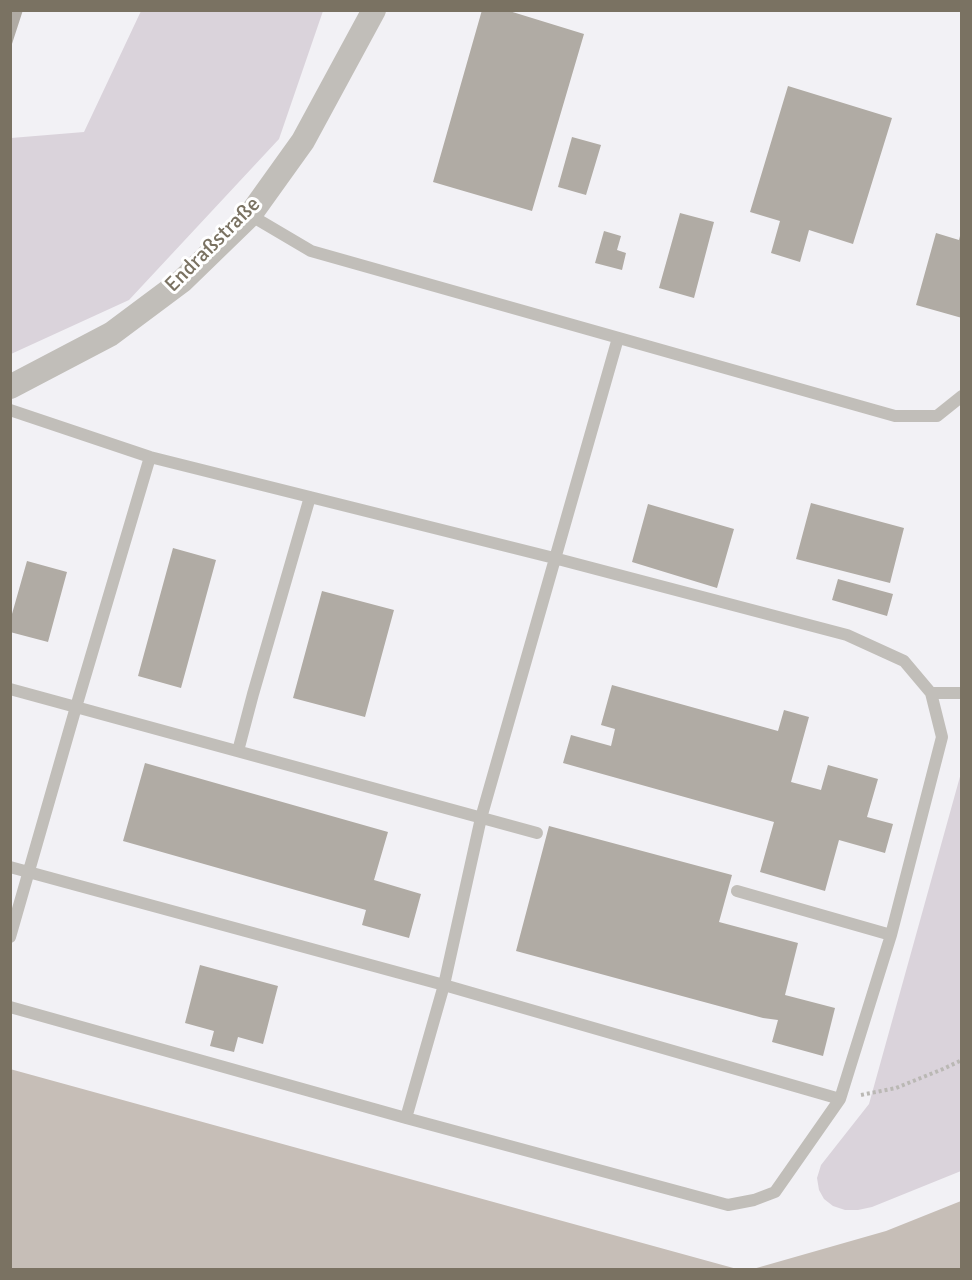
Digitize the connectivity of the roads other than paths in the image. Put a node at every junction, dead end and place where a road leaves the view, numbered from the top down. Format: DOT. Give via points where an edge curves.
graph roads {
  1 [pos="374,10"];
  2 [pos="250,215"];
  3 [pos="618,338"];
  4 [pos="10,387"];
  5 [pos="962,396"];
  6 [pos="10,410"];
  7 [pos="150,457"];
  8 [pos="310,497"];
  9 [pos="554,558"];
  10 [pos="10,689"];
  11 [pos="931,693"];
  12 [pos="962,693"];
  13 [pos="75,706"];
  14 [pos="238,751"];
  15 [pos="481,818"];
  16 [pos="537,834"];
  17 [pos="10,867"];
  18 [pos="28,873"];
  19 [pos="738,891"];
  20 [pos="891,935"];
  21 [pos="10,937"];
  22 [pos="444,985"];
  23 [pos="10,1007"];
  24 [pos="840,1098"];
  25 [pos="406,1118"];
  1 -- 2 [label="street, Endraßstraße" via="303,141"];
  2 -- 3 [label="lane" via="311,251"];
  2 -- 4 [label="street, Endraßstraße" via="182,281 111,334"];
  3 -- 5 [label="lane" via="895,416 937,416"];
  3 -- 9 [label="lane"];
  6 -- 7 [label="lane"];
  7 -- 8 [label="lane"];
  7 -- 13 [label="lane"];
  8 -- 9 [label="lane"];
  8 -- 14 [label="lane"];
  9 -- 11 [label="lane" via="847,635 904,661"];
  9 -- 15 [label="lane"];
  10 -- 13 [label="lane"];
  11 -- 12 [label="lane"];
  11 -- 20 [label="lane" via="942,737"];
  13 -- 14 [label="lane"];
  13 -- 18 [label="lane"];
  14 -- 15 [label="lane"];
  15 -- 16 [label="lane"];
  15 -- 22 [label="lane"];
  17 -- 18 [label="lane"];
  18 -- 21 [label="lane"];
  18 -- 22 [label="lane"];
  19 -- 20 [label="lane"];
  20 -- 24 [label="lane"];
  22 -- 24 [label="lane"];
  22 -- 25 [label="lane"];
  23 -- 25 [label="lane"];
  24 -- 25 [label="lane" via="775,1192 728,1205"];
}
